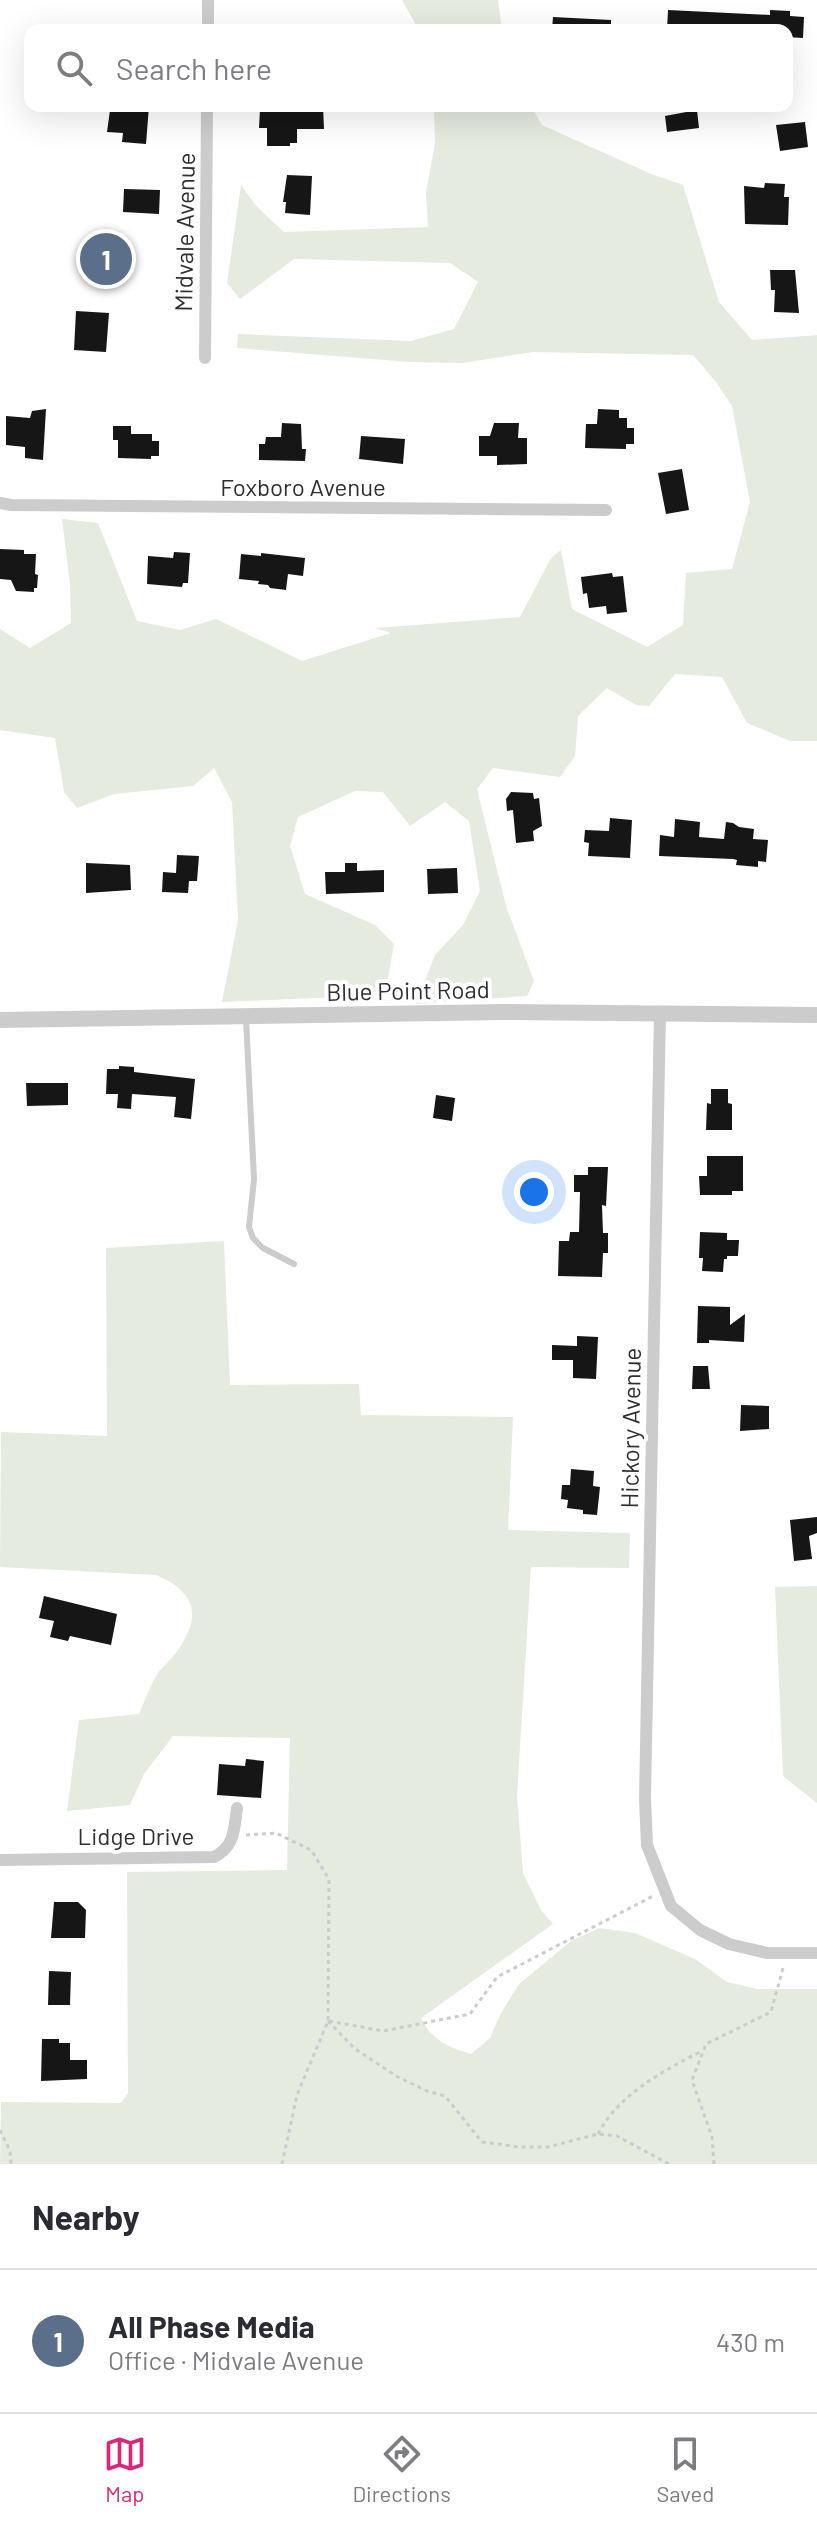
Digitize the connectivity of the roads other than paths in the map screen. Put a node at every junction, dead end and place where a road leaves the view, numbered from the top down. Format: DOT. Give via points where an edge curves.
graph roads {
  1 [pos="208,0"];
  2 [pos="208,24"];
  3 [pos="207,112"];
  4 [pos="205,358"];
  5 [pos="0,503"];
  6 [pos="606,510"];
  7 [pos="660,1012"];
  8 [pos="817,1015"];
  9 [pos="245,1018"];
  10 [pos="0,1020"];
  11 [pos="294,1264"];
  12 [pos="237,1808"];
  13 [pos="0,1860"];
  14 [pos="817,1953"];
  1 -- 2 [label="street"];
  3 -- 4 [label="street, Midvale Avenue"];
  5 -- 6 [label="street, Foxboro Avenue"];
  7 -- 8 [label="street, Blue Point Road"];
  7 -- 9 [label="street, Blue Point Road"];
  7 -- 14 [label="street, Hickory Avenue" via="647,1845 671,1906 700,1930 767,1953"];
  9 -- 10 [label="street, Blue Point Road"];
  9 -- 11 [label="lane" via="254,1154 249,1227 263,1248"];
  12 -- 13 [label="street, Lidge Drive" via="233,1836 225,1852 214,1857"];
}
